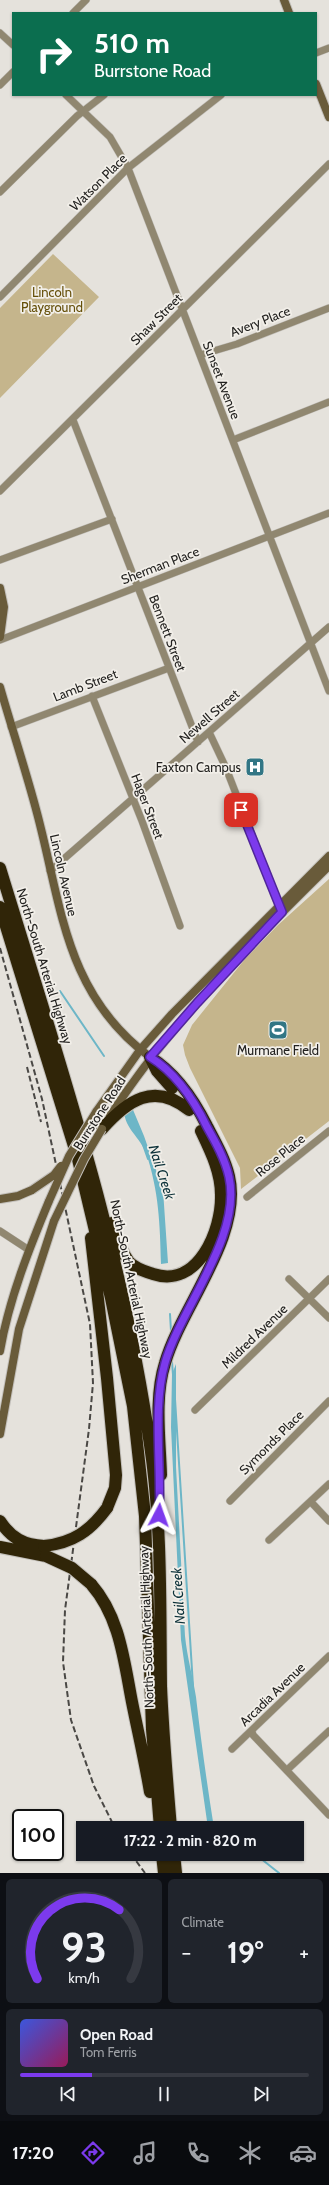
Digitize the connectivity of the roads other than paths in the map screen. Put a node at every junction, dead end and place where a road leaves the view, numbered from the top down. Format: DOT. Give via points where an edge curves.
graph roads {
  1 [pos="86,0"];
  2 [pos="284,0"];
  3 [pos="74,12"];
  4 [pos="289,12"];
  5 [pos="0,33"];
  6 [pos="12,45"];
  7 [pos="329,48"];
  8 [pos="317,53"];
  9 [pos="12,73"];
  10 [pos="0,85"];
  11 [pos="317,87"];
  12 [pos="67,96"];
  13 [pos="103,96"];
  14 [pos="221,96"];
  15 [pos="83,111"];
  16 [pos="329,117"];
  17 [pos="329,164"];
  18 [pos="128,168"];
  19 [pos="0,192"];
  20 [pos="0,297"];
  21 [pos="329,308"];
  22 [pos="182,310"];
  23 [pos="200,356"];
  24 [pos="329,402"];
  25 [pos="73,420"];
  26 [pos="233,440"];
  27 [pos="0,491"];
  28 [pos="329,513"];
  29 [pos="112,519"];
  30 [pos="268,536"];
  31 [pos="0,560"];
  32 [pos="137,587"];
  33 [pos="0,588"];
  34 [pos="329,627"];
  35 [pos="0,638"];
  36 [pos="311,643"];
  37 [pos="169,668"];
  38 [pos="0,687"];
  39 [pos="329,691"];
  40 [pos="92,696"];
  41 [pos="11,727"];
  42 [pos="209,732"];
  43 [pos="198,742"];
  44 [pos="132,800"];
  45 [pos="329,856"];
  46 [pos="329,866"];
  47 [pos="0,868"];
  48 [pos="50,871"];
  49 [pos="0,907"];
  50 [pos="281,909"];
  51 [pos="180,926"];
  52 [pos="140,1050"];
  53 [pos="150,1057"];
  54 [pos="189,1110"];
  55 [pos="102,1129"];
  56 [pos="329,1131"];
  57 [pos="69,1156"];
  58 [pos="82,1174"];
  59 [pos="95,1179"];
  60 [pos="247,1197"];
  61 [pos="0,1199"];
  62 [pos="0,1231"];
  63 [pos="29,1250"];
  64 [pos="290,1279"];
  65 [pos="329,1279"];
  66 [pos="309,1299"];
  67 [pos="329,1318"];
  68 [pos="0,1350"];
  69 [pos="329,1401"];
  70 [pos="195,1410"];
  71 [pos="0,1434"];
  72 [pos="329,1484"];
  73 [pos="230,1500"];
  74 [pos="310,1502"];
  75 [pos="0,1521"];
  76 [pos="329,1521"];
  77 [pos="0,1539"];
  78 [pos="158,1540"];
  79 [pos="268,1540"];
  80 [pos="23,1543"];
  81 [pos="0,1547"];
  82 [pos="45,1551"];
  83 [pos="329,1656"];
  84 [pos="252,1731"];
  85 [pos="329,1731"];
  86 [pos="232,1749"];
  87 [pos="287,1770"];
  88 [pos="329,1815"];
  89 [pos="157,1821"];
  90 [pos="158,1821"];
  91 [pos="170,1821"];
  92 [pos="165,1861"];
  93 [pos="169,1861"];
  94 [pos="164,1873"];
  95 [pos="176,1873"];
  1 -- 3 [label="street"];
  2 -- 4 [label="street"];
  5 -- 6 [label="street"];
  7 -- 8 [label="street"];
  9 -- 10 [label="street"];
  11 -- 16 [label="street"];
  12 -- 15 [label="street, Sunset Avenue"];
  13 -- 15 [label="street"];
  14 -- 18 [label="street, Watson Place"];
  15 -- 18 [label="street, Sunset Avenue" via="110,137"];
  15 -- 19 [label="street"];
  17 -- 22 [label="street, Shaw Street"];
  18 -- 20 [label="street, Watson Place"];
  18 -- 22 [label="street, Sunset Avenue"];
  21 -- 23 [label="street, Avery Place"];
  22 -- 23 [label="street, Sunset Avenue"];
  22 -- 25 [label="street, Shaw Street"];
  23 -- 26 [label="street, Sunset Avenue"];
  24 -- 26 [label="street"];
  25 -- 27 [label="street, Shaw Street"];
  25 -- 29 [label="street, Bennett Street"];
  26 -- 30 [label="street, Sunset Avenue"];
  28 -- 30 [label="street, Sherman Place"];
  29 -- 31 [label="street"];
  29 -- 32 [label="street, Bennett Street"];
  30 -- 32 [label="street, Sherman Place"];
  30 -- 36 [label="street, Sunset Avenue"];
  32 -- 35 [label="street, Sherman Place"];
  32 -- 37 [label="street, Bennett Street"];
  33 -- 35 [label="street" via="4,607"];
  34 -- 36 [label="street, Newell Street"];
  36 -- 39 [label="street, Sunset Avenue"];
  36 -- 42 [label="street, Newell Street"];
  37 -- 40 [label="street, Lamb Street"];
  37 -- 43 [label="street, Bennett Street"];
  38 -- 41 [label="street, Lincoln Avenue"];
  40 -- 41 [label="street, Lamb Street"];
  40 -- 44 [label="street, Hager Street"];
  41 -- 48 [label="street, Lincoln Avenue" via="37,813"];
  42 -- 43 [label="street, Newell Street"];
  42 -- 50 [label="street" via="226,768"];
  43 -- 44 [label="street, Newell Street"];
  44 -- 48 [label="street, Newell Street"];
  44 -- 51 [label="street, Hager Street"];
  45 -- 50 [label="street, Burrstone Road"];
  46 -- 50 [label="street, Burrstone Road"];
  47 -- 59 [label="highway, North-South Arterial Highway"];
  48 -- 52 [label="street, Lincoln Avenue" via="61,919 80,970 102,1010 116,1029"];
  49 -- 58 [label="highway, North-South Arterial Highway"];
  50 -- 52 [label="street, Burrstone Road" via="204,981"];
  50 -- 53 [label="street, Burrstone Road"];
  52 -- 53 [label="street, Lincoln Avenue"];
  52 -- 57 [label="street, Burrstone Road, bridge" via="96,1112"];
  53 -- 54 [label="highway" via="157,1071"];
  53 -- 55 [label="street, Burrstone Road"];
  53 -- 78 [label="highway" via="163,1065 199,1110 221,1153 229,1177 231,1199 221,1242 165,1364 159,1416 161,1489"];
  54 -- 55 [label="highway" via="175,1100 145,1096 126,1105"];
  54 -- 59 [label="highway" via="216,1165 222,1196 219,1219 211,1242 202,1258 188,1270 177,1275 157,1276 137,1269 129,1262"];
  55 -- 71 [label="street, Burrstone Road, bridge" via="84,1159 54,1221 19,1329"];
  56 -- 60 [label="street, Rose Place"];
  57 -- 61 [label="street, bridge" via="54,1175 32,1190"];
  57 -- 63 [label="street, Burrstone Road, bridge"];
  58 -- 82 [label="highway, bridge" via="116,1475 108,1508 96,1523 77,1538"];
  58 -- 90 [label="highway, North-South Arterial Highway" via="111,1298 138,1442 145,1516"];
  59 -- 78 [label="highway, North-South Arterial Highway" via="151,1447"];
  62 -- 63 [label="street"];
  63 -- 68 [label="street, Burrstone Road"];
  64 -- 66 [label="street"];
  65 -- 66 [label="street, Mildred Avenue"];
  66 -- 67 [label="street"];
  66 -- 70 [label="street, Mildred Avenue"];
  69 -- 73 [label="street, Symonds Place"];
  72 -- 74 [label="street"];
  74 -- 76 [label="street"];
  74 -- 79 [label="street"];
  75 -- 80 [label="highway" via="6,1530"];
  77 -- 80 [label="highway"];
  78 -- 91 [label="highway, North-South Arterial Highway" via="164,1743"];
  80 -- 82 [label="highway"];
  81 -- 82 [label="highway"];
  82 -- 89 [label="highway, bridge" via="92,1584 112,1614"];
  83 -- 84 [label="street, Arcadia Avenue"];
  84 -- 86 [label="street, Arcadia Avenue"];
  84 -- 87 [label="street"];
  85 -- 87 [label="street"];
  87 -- 88 [label="street"];
  92 -- 94 [label="highway"];
  93 -- 95 [label="highway"];
}
